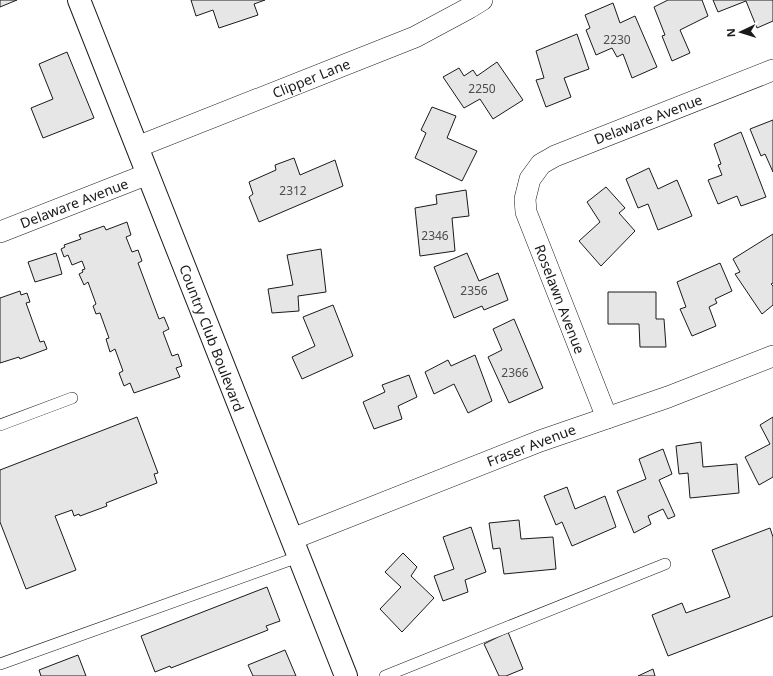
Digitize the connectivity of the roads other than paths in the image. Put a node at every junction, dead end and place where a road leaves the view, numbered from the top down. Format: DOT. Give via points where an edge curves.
graph roads {
  1 [pos="80,0"];
  2 [pos="482,0"];
  3 [pos="773,70"];
  4 [pos="137,147"];
  5 [pos="148,174"];
  6 [pos="530,179"];
  7 [pos="0,232"];
  8 [pos="773,356"];
  9 [pos="72,398"];
  10 [pos="607,418"];
  11 [pos="0,425"];
  12 [pos="295,548"];
  13 [pos="665,564"];
  14 [pos="0,664"];
  15 [pos="346,676"];
  16 [pos="385,676"];
  1 -- 4 [label="street, Country Club Boulevard"];
  2 -- 4 [label="street, Clipper Lane" via="415,37"];
  3 -- 6 [label="street, Delaware Avenue" via="555,156 541,164"];
  4 -- 5 [label="street, Country Club Boulevard"];
  5 -- 7 [label="street, Delaware Avenue"];
  5 -- 12 [label="street, Country Club Boulevard"];
  6 -- 10 [label="street, Roselawn Avenue" via="525,199 526,212"];
  8 -- 10 [label="street, Fraser Avenue"];
  9 -- 11 [label="lane"];
  10 -- 12 [label="street, Fraser Avenue" via="540,441"];
  12 -- 14 [label="lane"];
  12 -- 15 [label="street, Country Club Boulevard"];
  13 -- 16 [label="lane"];
}
